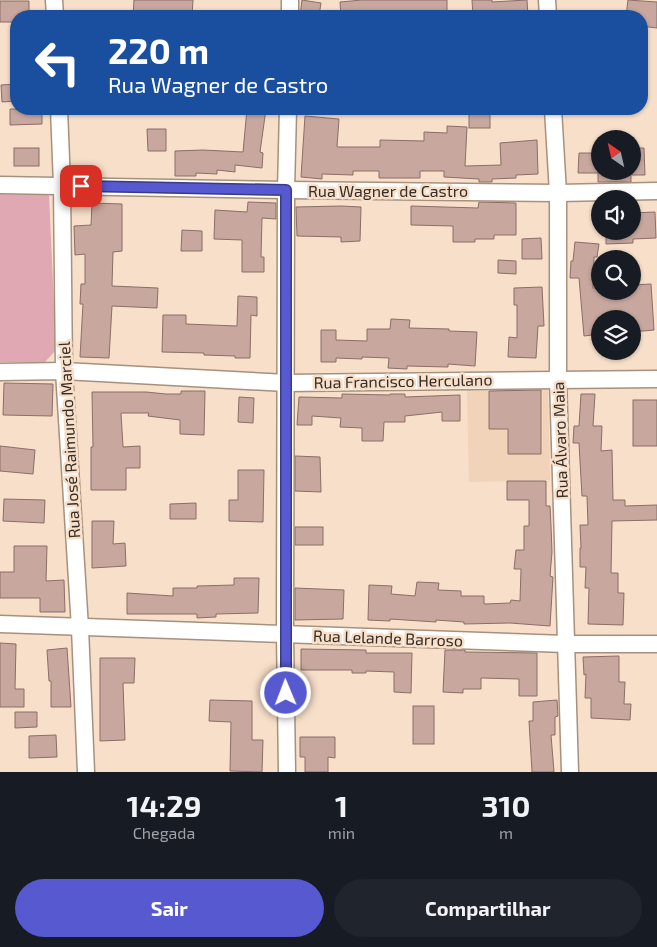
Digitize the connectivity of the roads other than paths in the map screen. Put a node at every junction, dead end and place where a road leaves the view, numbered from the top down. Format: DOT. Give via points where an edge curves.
graph roads {
  1 [pos="59,115"];
  2 [pos="288,115"];
  3 [pos="553,115"];
  4 [pos="0,185"];
  5 [pos="62,185"];
  6 [pos="286,190"];
  7 [pos="657,191"];
  8 [pos="558,193"];
  9 [pos="0,372"];
  10 [pos="64,372"];
  11 [pos="558,379"];
  12 [pos="657,379"];
  13 [pos="286,383"];
  14 [pos="0,624"];
  15 [pos="80,628"];
  16 [pos="285,634"];
  17 [pos="566,644"];
  18 [pos="657,644"];
  19 [pos="86,772"];
  20 [pos="286,772"];
  21 [pos="570,772"];
  1 -- 5 [label="street, Rua José Raimundo Marciel"];
  2 -- 6 [label="street"];
  3 -- 8 [label="street, Rua Álvaro Maia"];
  4 -- 5 [label="street, Rua Wagner de Castro"];
  5 -- 6 [label="street, Rua Wagner de Castro"];
  5 -- 10 [label="street, Rua José Raimundo Marciel"];
  6 -- 8 [label="street, Rua Wagner de Castro"];
  6 -- 13 [label="street"];
  7 -- 8 [label="street, Rua Wagner de Castro"];
  8 -- 11 [label="street, Rua Álvaro Maia"];
  9 -- 10 [label="street, Rua Francisco Herculano"];
  10 -- 13 [label="street, Rua Francisco Herculano"];
  10 -- 15 [label="street, Rua José Raimundo Marciel"];
  11 -- 12 [label="street, Rua Francisco Herculano"];
  11 -- 13 [label="street, Rua Francisco Herculano"];
  11 -- 17 [label="street, Rua Álvaro Maia"];
  13 -- 16 [label="street"];
  14 -- 15 [label="street, Rua Lelande Barroso"];
  15 -- 16 [label="street, Rua Lelande Barroso"];
  15 -- 19 [label="street, Rua José Raimundo Marciel"];
  16 -- 17 [label="street, Rua Lelande Barroso"];
  16 -- 20 [label="street"];
  17 -- 18 [label="street, Rua Lelande Barroso"];
  17 -- 21 [label="street, Rua Álvaro Maia"];
}
